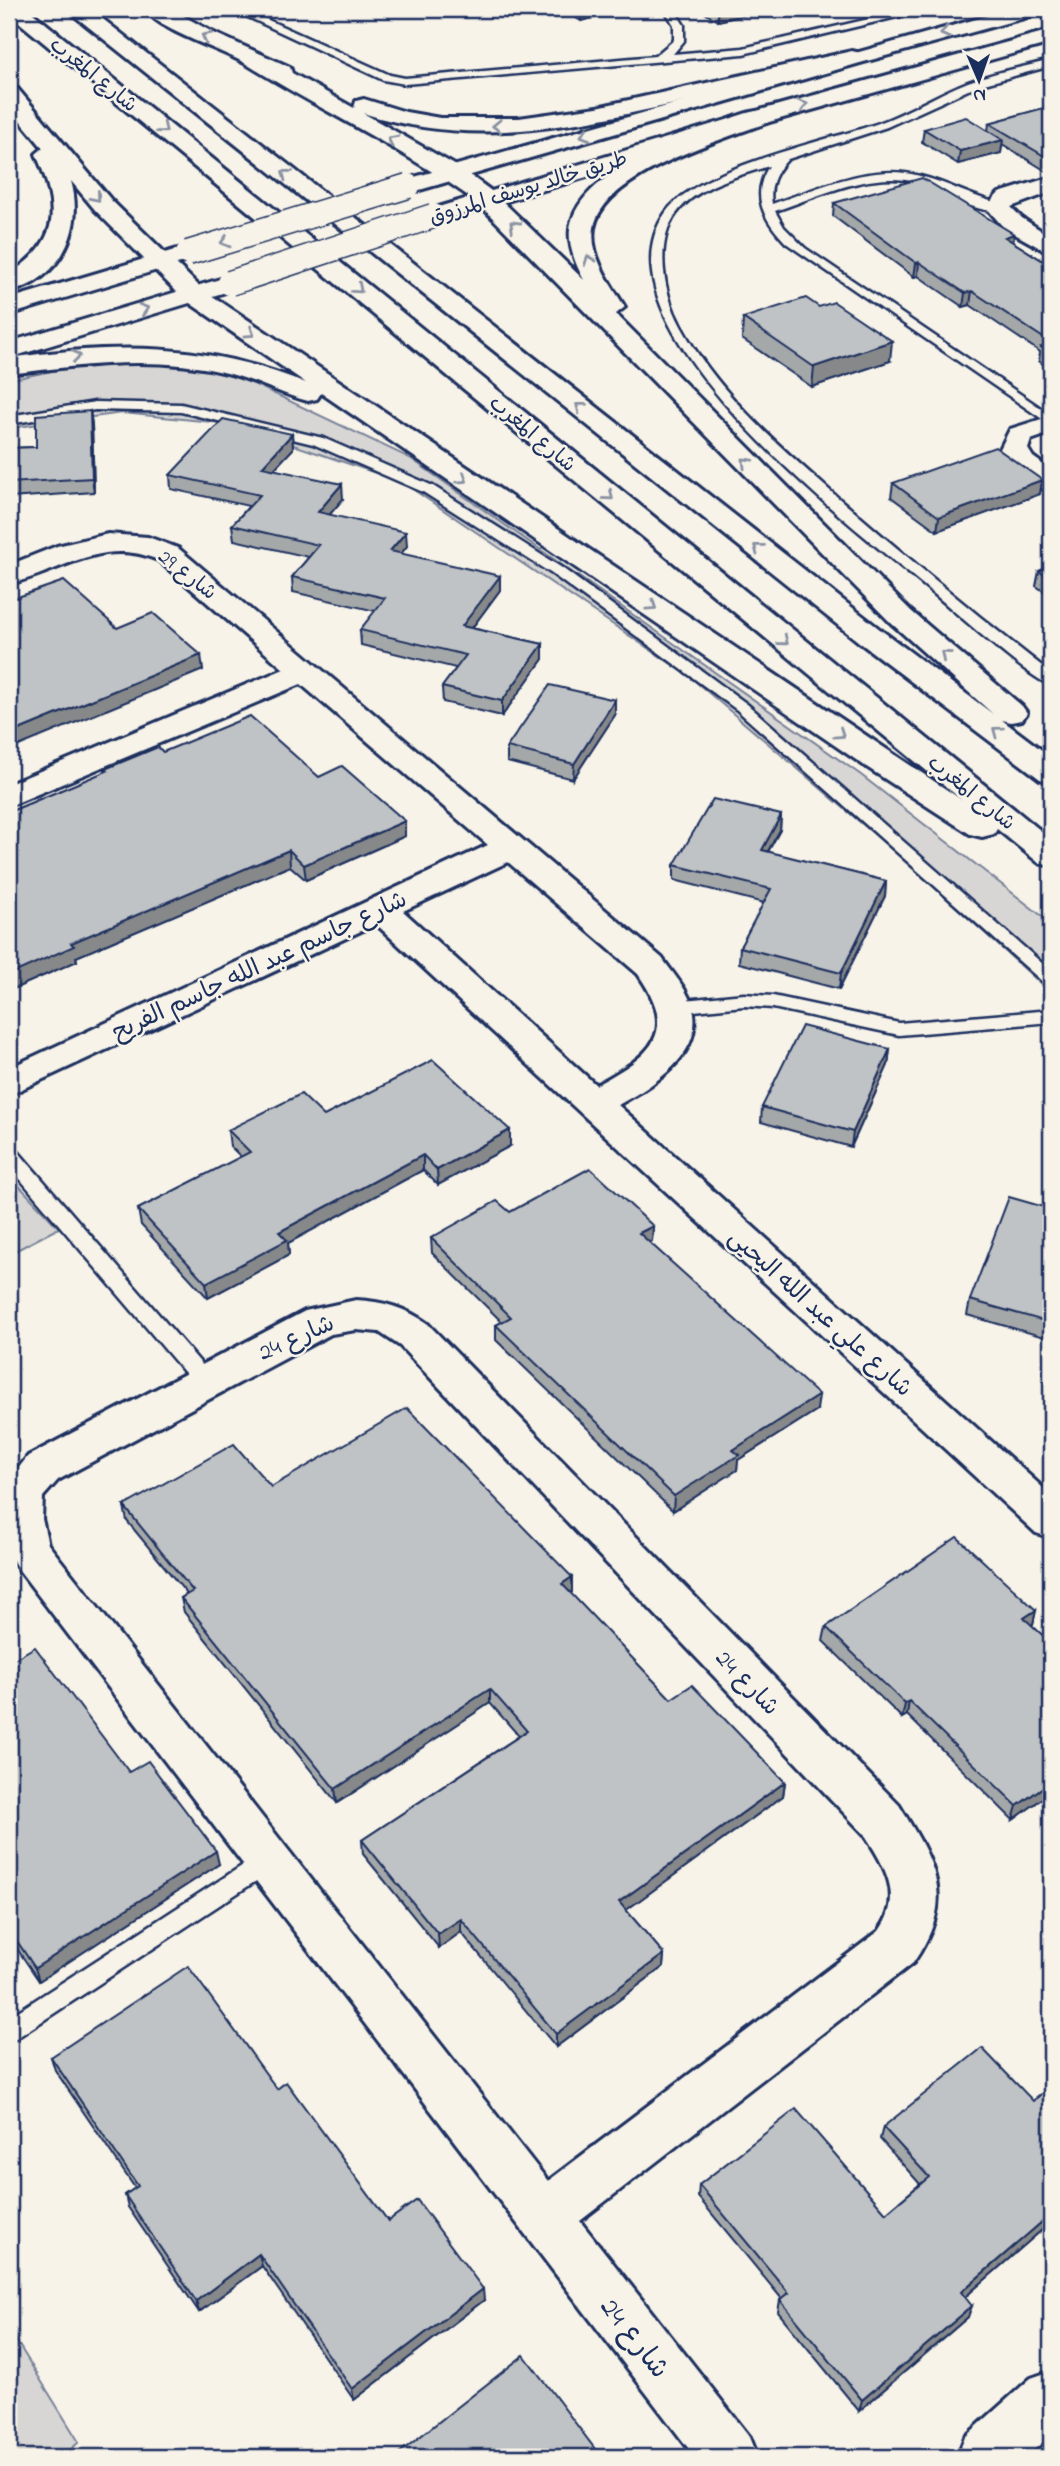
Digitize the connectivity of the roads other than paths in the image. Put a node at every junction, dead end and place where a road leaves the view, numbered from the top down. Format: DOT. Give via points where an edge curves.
graph roads {
  1 [pos="15,9"];
  2 [pos="77,9"];
  3 [pos="156,9"];
  4 [pos="236,9"];
  5 [pos="669,9"];
  6 [pos="925,9"];
  7 [pos="1034,9"];
  8 [pos="1051,36"];
  9 [pos="852,58"];
  10 [pos="653,59"];
  11 [pos="257,62"];
  12 [pos="1051,63"];
  13 [pos="9,93"];
  14 [pos="761,117"];
  15 [pos="35,127"];
  16 [pos="784,158"];
  17 [pos="452,173"];
  18 [pos="1051,184"];
  19 [pos="486,198"];
  20 [pos="999,207"];
  21 [pos="768,209"];
  22 [pos="1051,247"];
  23 [pos="159,261"];
  24 [pos="9,285"];
  25 [pos="193,294"];
  26 [pos="9,307"];
  27 [pos="632,342"];
  28 [pos="9,350"];
  29 [pos="9,366"];
  30 [pos="9,420"];
  31 [pos="1051,422"];
  32 [pos="407,441"];
  33 [pos="1051,483"];
  34 [pos="9,575"];
  35 [pos="305,671"];
  36 [pos="1051,680"];
  37 [pos="1051,748"];
  38 [pos="1051,772"];
  39 [pos="9,796"];
  40 [pos="510,848"];
  41 [pos="1051,856"];
  42 [pos="1051,872"];
  43 [pos="380,909"];
  44 [pos="1051,980"];
  45 [pos="674,1007"];
  46 [pos="1051,1016"];
  47 [pos="9,1083"];
  48 [pos="591,1104"];
  49 [pos="9,1154"];
  50 [pos="204,1381"];
  51 [pos="1051,1521"];
  52 [pos="268,1860"];
  53 [pos="9,2031"];
  54 [pos="543,2217"];
  55 [pos="1051,2398"];
  56 [pos="730,2457"];
  57 [pos="985,2457"];
  1 -- 41 [label="main road, شارع المغرب, one-way"];
  38 -- 2 [label="main road, شارع المغرب, one-way" via="870,636"];
  11 -- 3 [label="main road, one-way"];
  4 -- 10 [label="lane" via="387,78 405,81"];
  5 -- 10 [label="lane" via="679,25 679,41 668,53"];
  6 -- 10 [label="lane" via="778,45"];
  7 -- 9 [label="main road, طريق خالد يوسف المرزوق, one-way"];
  14 -- 8 [label="main road, طريق خالد يوسف المرزوق, one-way"];
  9 -- 11 [label="main road, one-way" via="590,116 477,127 391,116"];
  9 -- 17 [label="main road, طريق خالد يوسف المرزوق, one-way"];
  17 -- 11 [label="main road, one-way"];
  12 -- 16 [label="lane" via="973,84 883,125"];
  13 -- 15 [label="main road"];
  14 -- 19 [label="main road, طريق خالد يوسف المرزوق"];
  27 -- 14 [label="main road, one-way" via="596,279 583,243 584,216 591,203 638,169"];
  15 -- 23 [label="main road, one-way"];
  15 -- 24 [label="main road" via="60,183 65,227 44,261"];
  16 -- 21 [label="lane" via="765,179"];
  16 -- 36 [label="lane" via="692,194 672,212 660,234 658,250 661,286 674,324 701,365 791,464 907,567"];
  17 -- 19 [label="main road"];
  17 -- 23 [label="main road, طريق خالد يوسف المرزوق, one-way, bridge"];
  18 -- 20 [label="main road" via="1007,198"];
  19 -- 25 [label="main road, طريق خالد يوسف المرزوق, bridge"];
  27 -- 19 [label="main road, one-way"];
  20 -- 21 [label="lane" via="970,202 924,180 898,176 873,178"];
  20 -- 22 [label="main road" via="1013,223"];
  21 -- 31 [label="lane" via="778,230 801,251"];
  23 -- 25 [label="main road"];
  23 -- 26 [label="main road, طريق خالد يوسف المرزوق"];
  28 -- 25 [label="main road, طريق خالد يوسف المرزوق, one-way"];
  25 -- 32 [label="main road, one-way"];
  37 -- 27 [label="main road, one-way" via="901,617"];
  29 -- 32 [label="main road, one-way" via="138,353 223,362 290,385"];
  30 -- 44 [label="lane" via="95,407 181,408 318,441 428,489 556,571 742,707"];
  31 -- 33 [label="main road" via="1020,435 1014,449 1023,463"];
  32 -- 42 [label="main road, one-way" via="876,760"];
  34 -- 35 [label="main road, شارع 29" via="94,545 125,542 159,549"];
  35 -- 39 [label="main road"];
  35 -- 40 [label="main road, شارع 29"];
  40 -- 43 [label="main road, شارع جاسم عبد الله جاسم الفريح"];
  40 -- 45 [label="main road" via="650,966"];
  43 -- 47 [label="main road, شارع جاسم عبد الله جاسم الفريح"];
  43 -- 48 [label="main road, شارع علي عبد الله اليحيى"];
  45 -- 46 [label="lane" via="773,1002 899,1029"];
  45 -- 48 [label="main road" via="676,1029 658,1064"];
  48 -- 51 [label="main road, شارع علي عبد الله اليحيى"];
  49 -- 50 [label="lane"];
  50 -- 52 [label="main road, شارع 24" via="33,1475 20,1501 20,1526 31,1553"];
  50 -- 54 [label="main road, شارع 24" via="335,1317 376,1317 407,1329 882,1820 908,1867 917,1908 914,1923 896,1947"];
  52 -- 53 [label="lane"];
  52 -- 54 [label="main road, شارع 24"];
  54 -- 56 [label="main road, شارع 24"];
  55 -- 57 [label="main road"];
}
